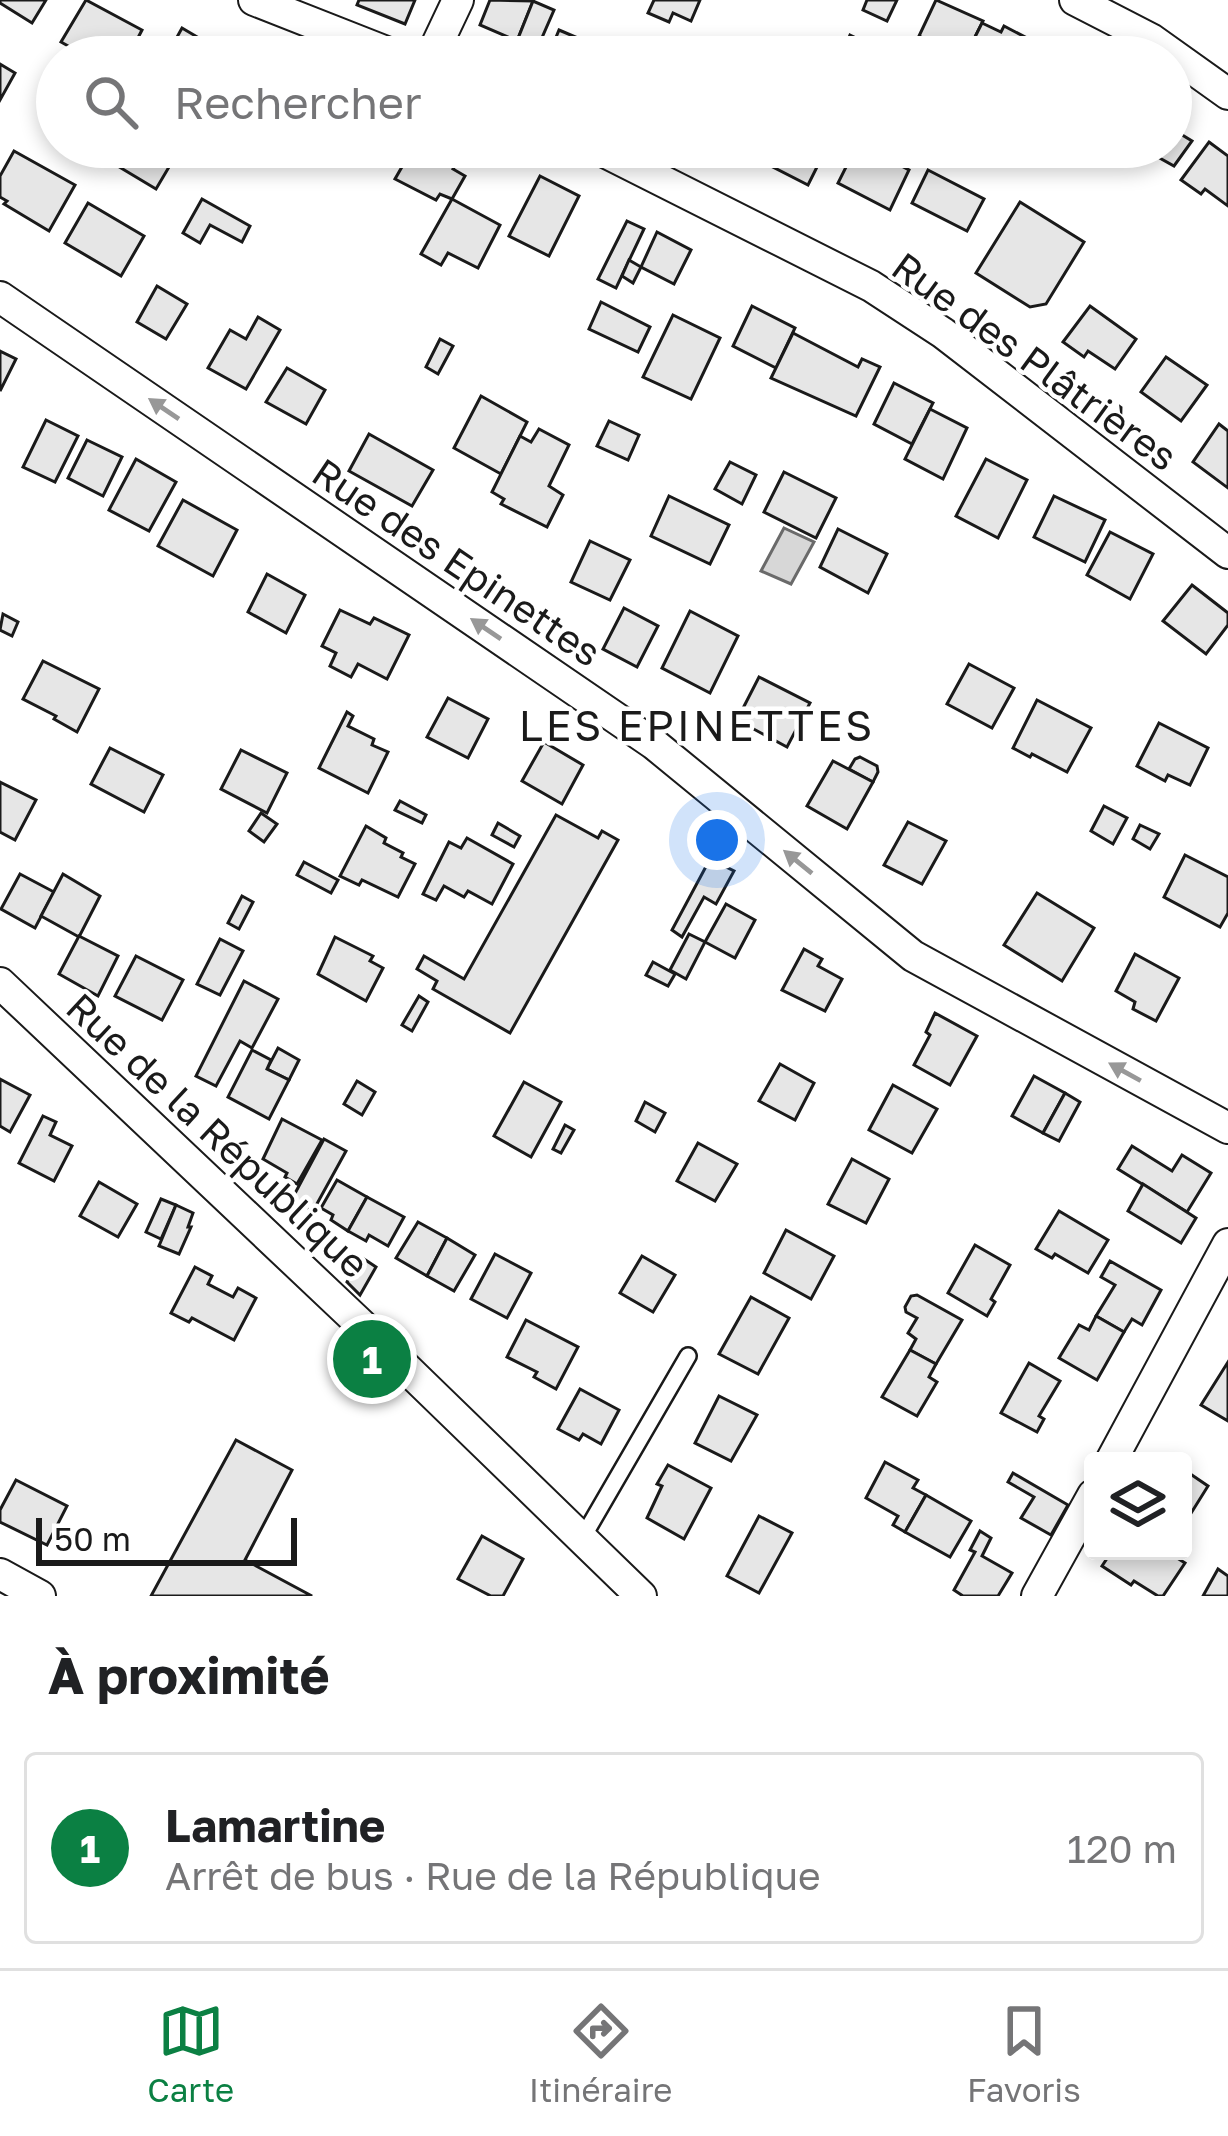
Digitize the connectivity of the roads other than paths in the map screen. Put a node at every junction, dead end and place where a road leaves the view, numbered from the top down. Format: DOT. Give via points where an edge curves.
graph roads {
  1 [pos="254,0"];
  2 [pos="458,0"];
  3 [pos="1075,0"];
  4 [pos="346,36"];
  5 [pos="441,36"];
  6 [pos="1145,36"];
  7 [pos="1192,68"];
  8 [pos="1228,94"];
  9 [pos="637,168"];
  10 [pos="0,297"];
  11 [pos="1228,553"];
  12 [pos="0,982"];
  13 [pos="1228,1127"];
  14 [pos="1228,1244"];
  15 [pos="688,1356"];
  16 [pos="1117,1452"];
  17 [pos="1084,1513"];
  18 [pos="583,1537"];
  19 [pos="0,1574"];
  20 [pos="1044,1593"];
  21 [pos="40,1596"];
  22 [pos="641,1596"];
  1 -- 4 [label="street"];
  2 -- 5 [label="street"];
  3 -- 6 [label="street"];
  7 -- 8 [label="street"];
  9 -- 11 [label="street, Rue des Plâtrières" via="871,286"];
  13 -- 10 [label="street, Rue des Epinettes, one-way" via="914,956 654,744"];
  12 -- 18 [label="street, Rue de la République"];
  14 -- 16 [label="street"];
  15 -- 18 [label="lane"];
  17 -- 20 [label="street"];
  18 -- 22 [label="street, Rue de la République"];
  19 -- 21 [label="street"];
}
